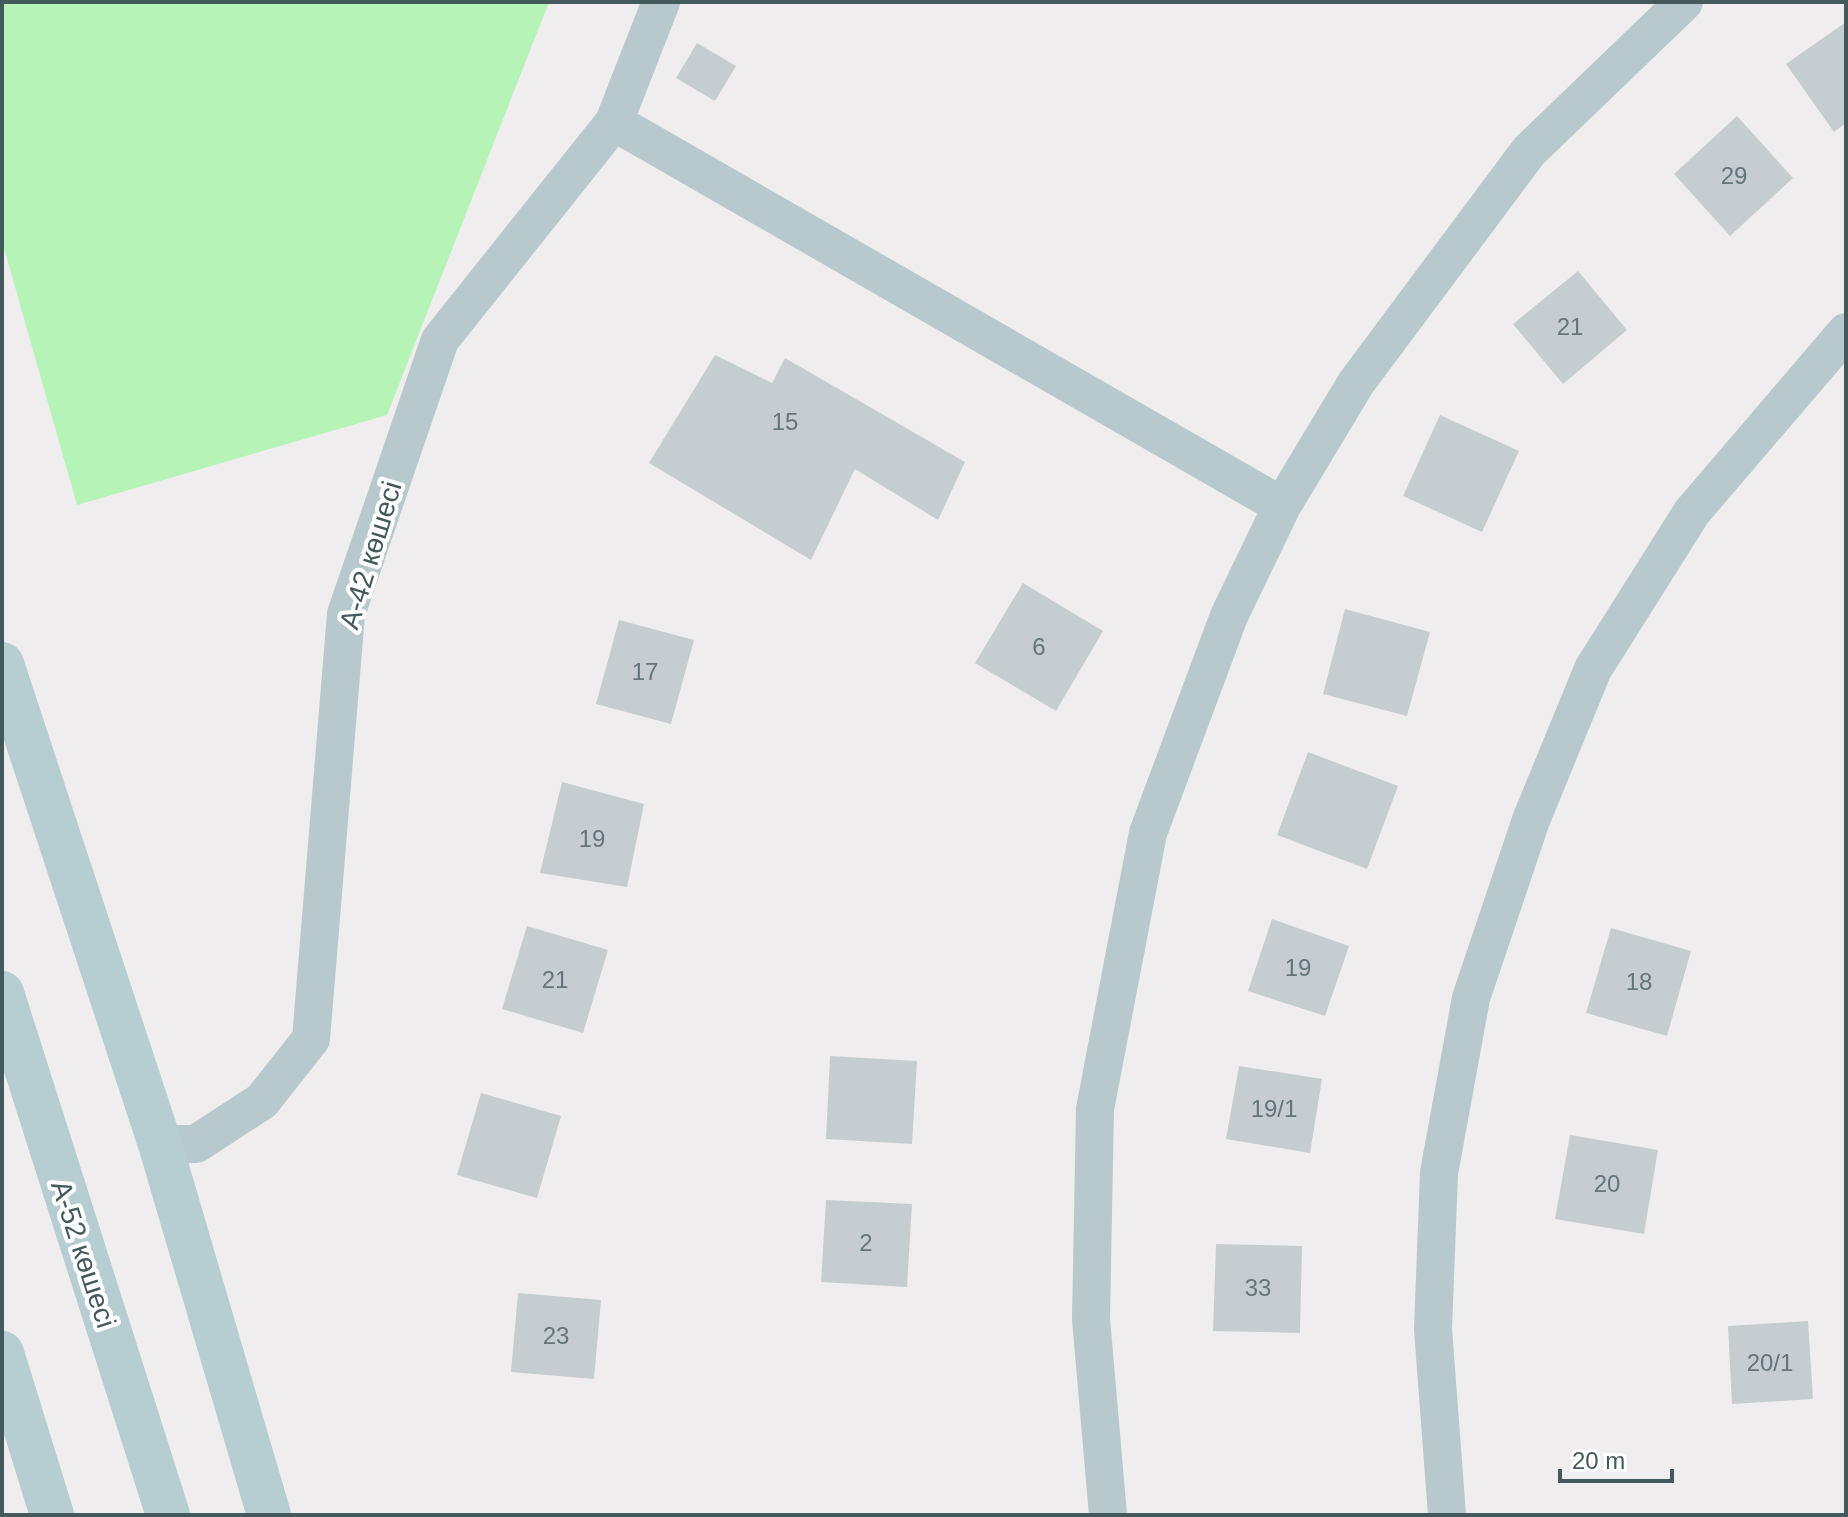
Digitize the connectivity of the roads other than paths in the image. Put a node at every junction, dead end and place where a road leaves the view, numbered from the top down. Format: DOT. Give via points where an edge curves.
graph roads {
  1 [pos="661,2"];
  2 [pos="1684,2"];
  3 [pos="614,122"];
  4 [pos="1846,332"];
  5 [pos="1282,506"];
  6 [pos="2,664"];
  7 [pos="2,993"];
  8 [pos="160,1144"];
  9 [pos="2,1353"];
  10 [pos="52,1515"];
  11 [pos="168,1515"];
  12 [pos="269,1515"];
  13 [pos="1108,1515"];
  14 [pos="1447,1515"];
  1 -- 3 [label="street, А-42 көшесі"];
  2 -- 5 [label="street" via="1529,151 1356,383"];
  3 -- 5 [label="street"];
  3 -- 8 [label="street, А-42 көшесі" via="440,340 346,614 311,1039 262,1101 196,1144"];
  4 -- 14 [label="street" via="1692,512 1593,669 1531,820 1491,938 1471,998 1439,1173 1433,1329"];
  5 -- 13 [label="street" via="1229,616 1148,833 1095,1109 1091,1319"];
  6 -- 8 [label="street"];
  7 -- 11 [label="street, А-52 көшесі"];
  8 -- 12 [label="street"];
  9 -- 10 [label="street"];
}
